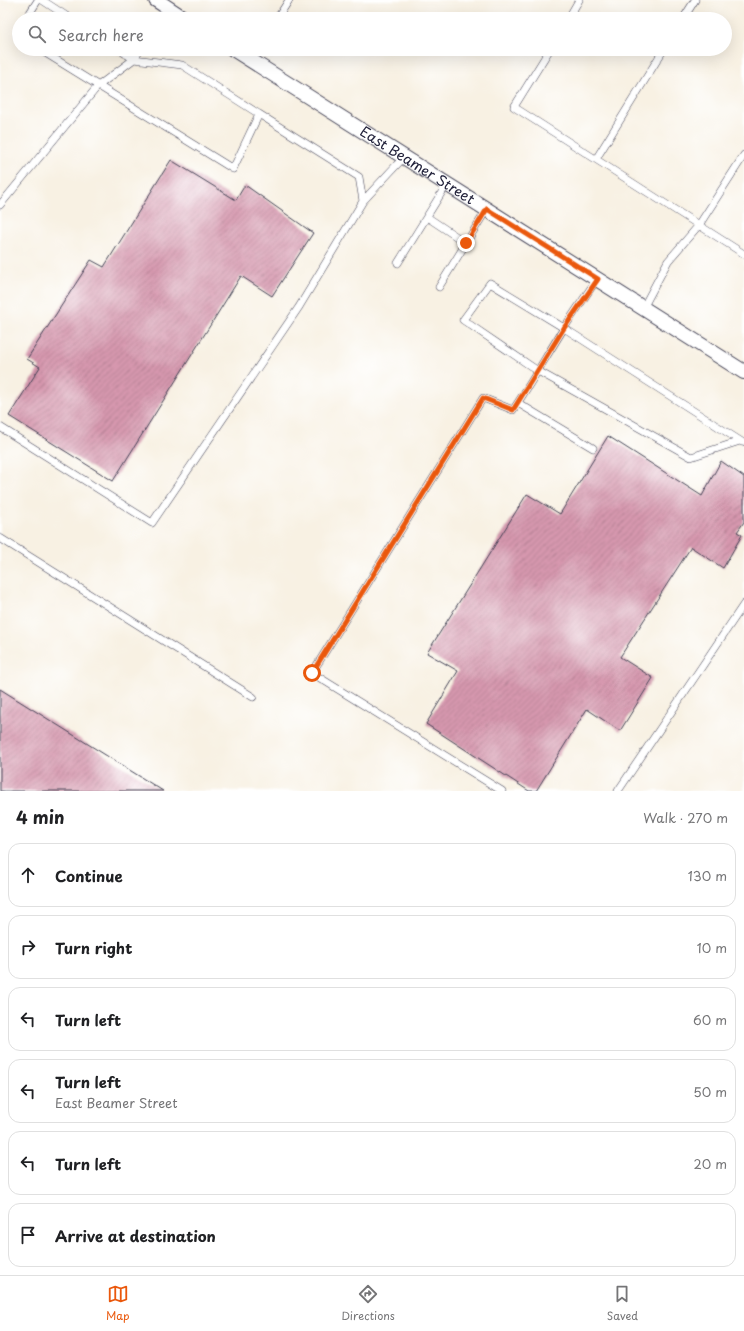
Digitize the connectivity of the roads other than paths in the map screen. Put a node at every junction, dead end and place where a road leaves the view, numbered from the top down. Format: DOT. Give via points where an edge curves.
graph roads {
  1 [pos="38,0"];
  2 [pos="42,0"];
  3 [pos="156,0"];
  4 [pos="289,0"];
  5 [pos="579,0"];
  6 [pos="695,0"];
  7 [pos="30,12"];
  8 [pos="60,12"];
  9 [pos="164,12"];
  10 [pos="281,12"];
  11 [pos="572,12"];
  12 [pos="687,12"];
  13 [pos="50,56"];
  14 [pos="129,56"];
  15 [pos="136,56"];
  16 [pos="256,56"];
  17 [pos="546,56"];
  18 [pos="660,56"];
  19 [pos="134,59"];
  20 [pos="98,86"];
  21 [pos="259,114"];
  22 [pos="744,155"];
  23 [pos="404,157"];
  24 [pos="596,159"];
  25 [pos="447,184"];
  26 [pos="363,201"];
  27 [pos="0,205"];
  28 [pos="487,209"];
  29 [pos="427,217"];
  30 [pos="699,225"];
  31 [pos="466,243"];
  32 [pos="744,254"];
  33 [pos="398,263"];
  34 [pos="598,279"];
  35 [pos="439,287"];
  36 [pos="643,308"];
  37 [pos="564,328"];
  38 [pos="538,370"];
  39 [pos="744,372"];
  40 [pos="518,403"];
  41 [pos="0,427"];
  42 [pos="742,442"];
  43 [pos="593,448"];
  44 [pos="0,538"];
  45 [pos="744,604"];
  46 [pos="253,697"];
  47 [pos="502,791"];
  48 [pos="618,791"];
  1 -- 7 [label="lane"];
  2 -- 8 [label="lane"];
  3 -- 9 [label="street"];
  4 -- 10 [label="lane"];
  5 -- 11 [label="lane"];
  6 -- 12 [label="lane"];
  13 -- 20 [label="lane"];
  14 -- 19 [label="lane"];
  15 -- 19 [label="lane"];
  16 -- 23 [label="street, East Beamer Street"];
  17 -- 24 [label="lane" via="514,107"];
  18 -- 24 [label="lane"];
  19 -- 20 [label="lane"];
  19 -- 21 [label="lane" via="182,65"];
  20 -- 21 [label="lane" via="233,169"];
  20 -- 27 [label="lane"];
  21 -- 26 [label="lane" via="359,177"];
  22 -- 30 [label="lane"];
  23 -- 25 [label="street, East Beamer Street"];
  23 -- 26 [label="lane"];
  24 -- 30 [label="lane"];
  25 -- 28 [label="street, East Beamer Street"];
  25 -- 29 [label="lane"];
  26 -- 41 [label="lane" via="299,307 152,523"];
  28 -- 31 [label="lane"];
  28 -- 34 [label="street, East Beamer Street"];
  29 -- 31 [label="lane"];
  29 -- 33 [label="lane"];
  30 -- 32 [label="lane"];
  30 -- 36 [label="lane" via="668,261"];
  31 -- 35 [label="lane"];
  34 -- 36 [label="street, East Beamer Street"];
  34 -- 37 [label="lane"];
  36 -- 39 [label="street, East Beamer Street"];
  37 -- 38 [label="lane"];
  37 -- 38 [label="lane" via="490,283 463,320"];
  37 -- 42 [label="lane"];
  38 -- 40 [label="lane"];
  38 -- 42 [label="lane" via="691,457"];
  40 -- 43 [label="lane"];
  40 -- 47 [label="lane" via="513,410 483,398 312,673"];
  44 -- 46 [label="lane"];
  45 -- 48 [label="lane"];
}
